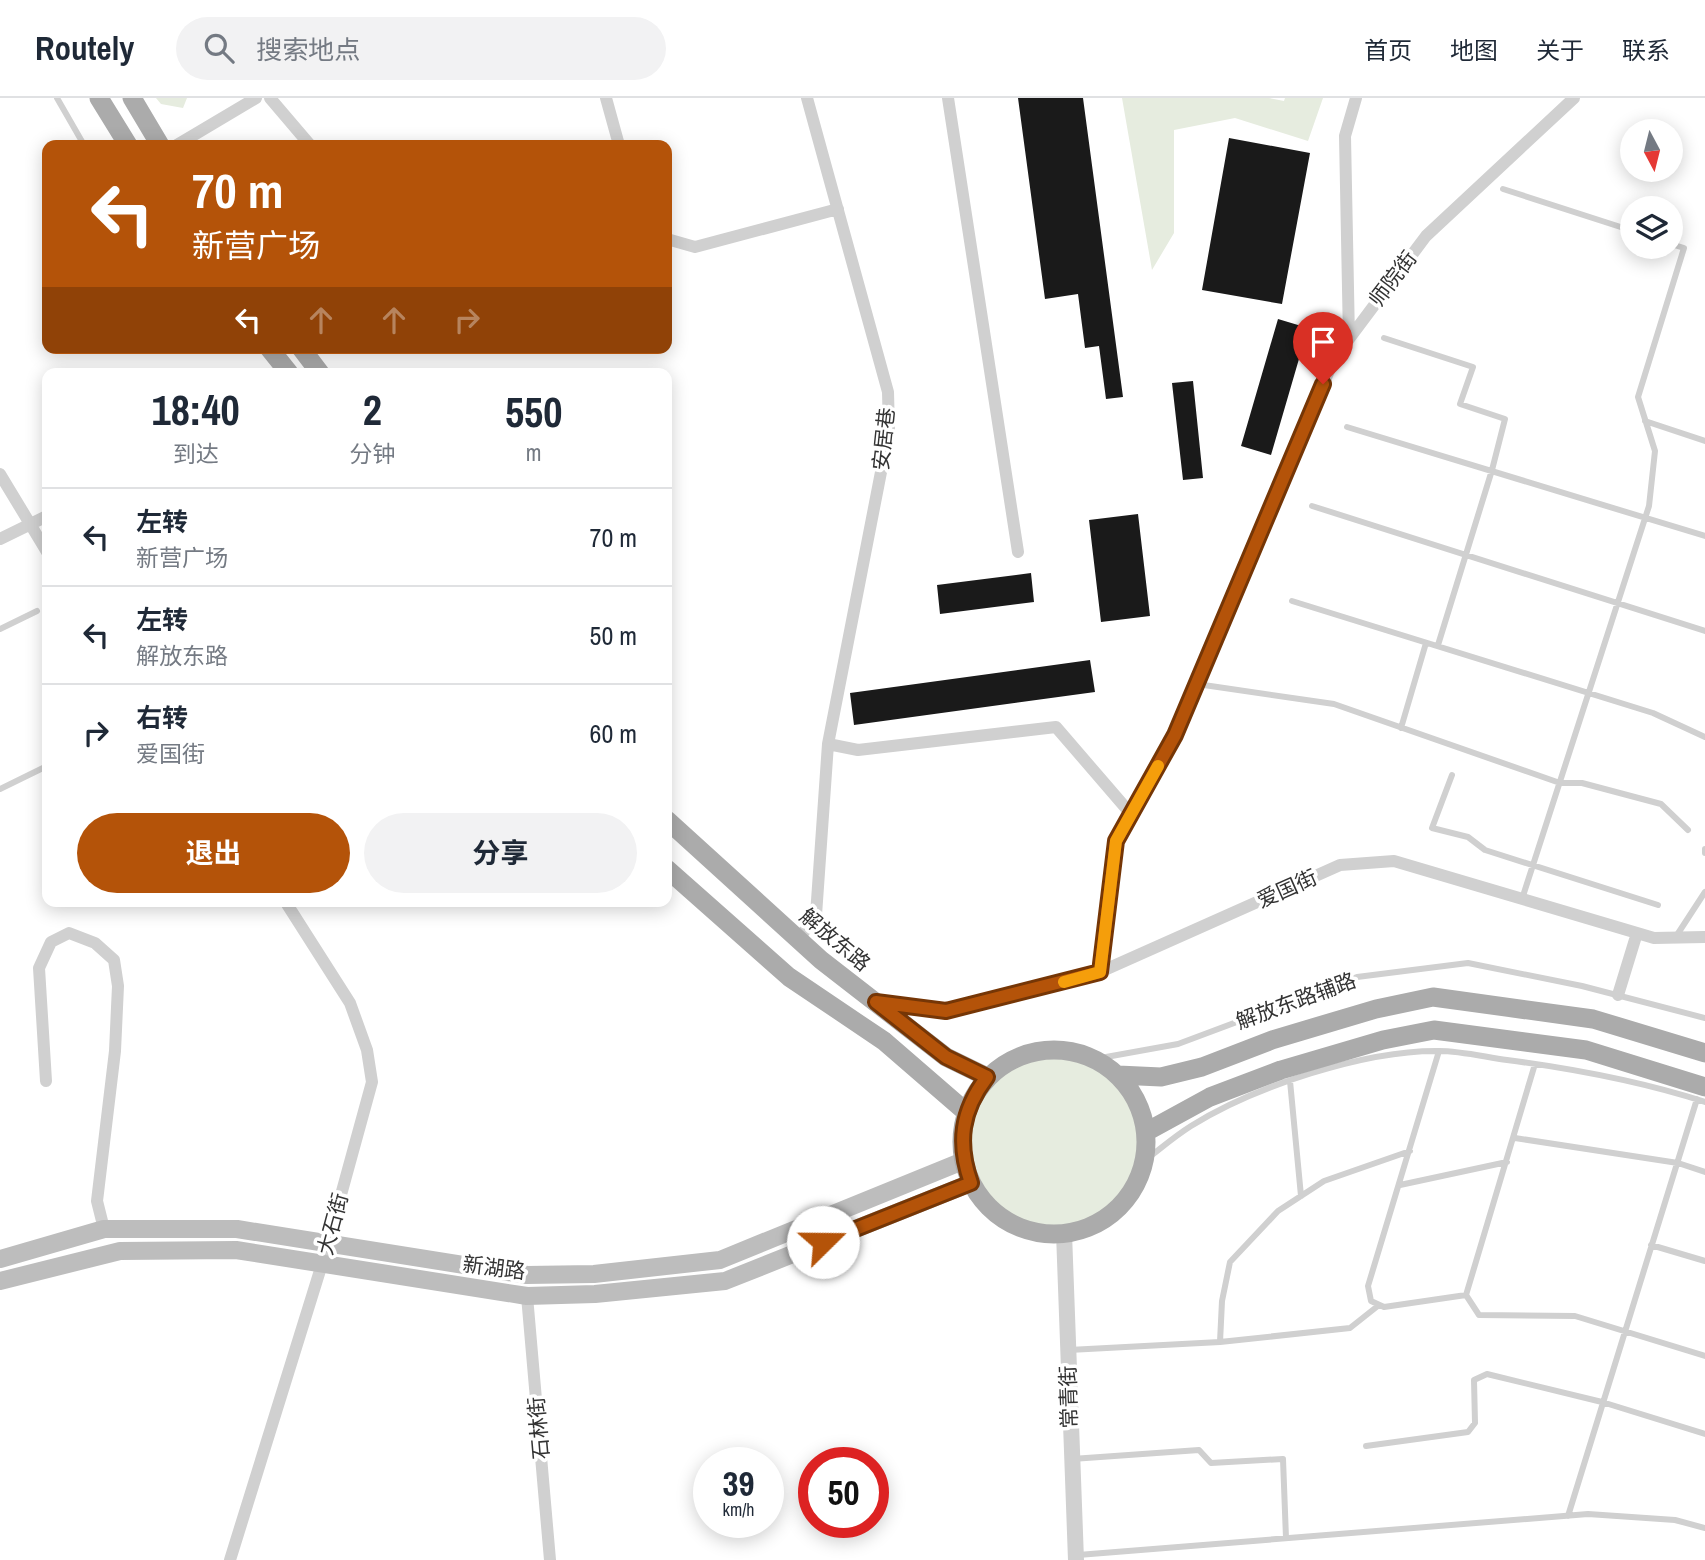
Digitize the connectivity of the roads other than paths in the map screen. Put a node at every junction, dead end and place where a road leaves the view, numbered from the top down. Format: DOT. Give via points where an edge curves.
graph roads {
  1 [pos="57,98"];
  2 [pos="99,98"];
  3 [pos="132,98"];
  4 [pos="256,98"];
  5 [pos="270,98"];
  6 [pos="606,98"];
  7 [pos="807,98"];
  8 [pos="948,98"];
  9 [pos="1356,98"];
  10 [pos="1573,98"];
  11 [pos="81,140"];
  12 [pos="125,140"];
  13 [pos="157,140"];
  14 [pos="185,140"];
  15 [pos="306,140"];
  16 [pos="618,140"];
  17 [pos="1503,190"];
  18 [pos="838,209"];
  19 [pos="1620,227"];
  20 [pos="672,241"];
  21 [pos="1681,259"];
  22 [pos="1349,338"];
  23 [pos="1384,338"];
  24 [pos="274,354"];
  25 [pos="306,354"];
  26 [pos="285,368"];
  27 [pos="316,368"];
  28 [pos="1645,421"];
  29 [pos="1347,427"];
  30 [pos="1705,442"];
  31 [pos="1492,470"];
  32 [pos="0,474"];
  33 [pos="1312,506"];
  34 [pos="1646,517"];
  35 [pos="42,519"];
  36 [pos="29,526"];
  37 [pos="1705,536"];
  38 [pos="0,539"];
  39 [pos="42,545"];
  40 [pos="1018,552"];
  41 [pos="1466,557"];
  42 [pos="1292,601"];
  43 [pos="1618,603"];
  44 [pos="37,611"];
  45 [pos="0,629"];
  46 [pos="1705,631"];
  47 [pos="1426,643"];
  48 [pos="1438,645"];
  49 [pos="1197,684"];
  50 [pos="1589,693"];
  51 [pos="1401,728"];
  52 [pos="1705,737"];
  53 [pos="828,744"];
  54 [pos="42,768"];
  55 [pos="1452,775"];
  56 [pos="1560,783"];
  57 [pos="0,789"];
  58 [pos="1131,814"];
  59 [pos="672,825"];
  60 [pos="1688,830"];
  61 [pos="1533,866"];
  62 [pos="672,873"];
  63 [pos="1705,892"];
  64 [pos="1522,899"];
  65 [pos="1658,905"];
  66 [pos="292,907"];
  67 [pos="1637,933"];
  68 [pos="1705,937"];
  69 [pos="798,940"];
  70 [pos="1674,940"];
  71 [pos="1100,972"];
  72 [pos="1618,995"];
  73 [pos="876,1002"];
  74 [pos="1705,1018"];
  75 [pos="1439,1051"];
  76 [pos="1705,1053"];
  77 [pos="1095,1059"];
  78 [pos="1535,1064"];
  79 [pos="1118,1075"];
  80 [pos="987,1077"];
  81 [pos="46,1081"];
  82 [pos="1290,1081"];
  83 [pos="1701,1093"];
  84 [pos="1705,1102"];
  85 [pos="966,1112"];
  86 [pos="1146,1132"];
  87 [pos="1515,1138"];
  88 [pos="1410,1151"];
  89 [pos="963,1161"];
  90 [pos="1144,1161"];
  91 [pos="1507,1162"];
  92 [pos="1678,1163"];
  93 [pos="1705,1172"];
  94 [pos="971,1183"];
  95 [pos="1400,1185"];
  96 [pos="1301,1196"];
  97 [pos="104,1229"];
  98 [pos="1064,1233"];
  99 [pos="327,1244"];
  100 [pos="1651,1245"];
  101 [pos="0,1259"];
  102 [pos="1705,1261"];
  103 [pos="322,1264"];
  104 [pos="0,1281"];
  105 [pos="1466,1295"];
  106 [pos="527,1296"];
  107 [pos="1379,1305"];
  108 [pos="1624,1332"];
  109 [pos="1220,1342"];
  110 [pos="1067,1350"];
  111 [pos="1705,1356"];
  112 [pos="1602,1402"];
  113 [pos="1705,1434"];
  114 [pos="1366,1446"];
  115 [pos="1070,1459"];
  116 [pos="1568,1516"];
  117 [pos="1705,1528"];
  118 [pos="1286,1538"];
  119 [pos="1076,1558"];
  120 [pos="230,1560"];
  121 [pos="550,1560"];
  1 -- 11 [label="lane"];
  2 -- 12 [label="main road"];
  3 -- 13 [label="main road"];
  4 -- 14 [label="street"];
  5 -- 15 [label="street"];
  6 -- 16 [label="street"];
  7 -- 18 [label="street, 安居巷"];
  8 -- 40 [label="street"];
  9 -- 22 [label="street" via="1345,136"];
  10 -- 22 [label="street, 师院街" via="1426,236"];
  17 -- 19 [label="lane"];
  18 -- 20 [label="street" via="695,247"];
  18 -- 53 [label="street, 安居巷" via="888,392 889,431"];
  21 -- 28 [label="lane" via="1638,397"];
  22 -- 49 [label="street, 师院街" via="1334,359"];
  23 -- 31 [label="lane" via="1473,367 1460,404 1505,419"];
  24 -- 26 [label="main road"];
  25 -- 27 [label="main road"];
  28 -- 30 [label="lane"];
  28 -- 34 [label="lane" via="1655,451"];
  29 -- 31 [label="lane"];
  31 -- 34 [label="lane"];
  31 -- 41 [label="lane"];
  32 -- 36 [label="street"];
  33 -- 41 [label="lane"];
  34 -- 37 [label="lane"];
  34 -- 43 [label="lane"];
  35 -- 36 [label="street"];
  36 -- 38 [label="street"];
  36 -- 39 [label="street"];
  41 -- 43 [label="lane"];
  41 -- 48 [label="lane"];
  42 -- 47 [label="lane"];
  43 -- 46 [label="lane"];
  43 -- 50 [label="lane"];
  44 -- 45 [label="lane"];
  47 -- 48 [label="lane"];
  47 -- 51 [label="lane"];
  48 -- 50 [label="lane"];
  49 -- 51 [label="lane" via="1334,704"];
  49 -- 58 [label="street, 师院街"];
  50 -- 52 [label="lane" via="1653,713"];
  50 -- 56 [label="lane"];
  51 -- 56 [label="lane"];
  53 -- 58 [label="street" via="858,750 1056,727"];
  53 -- 69 [label="street, 安居巷" via="816,915"];
  54 -- 57 [label="lane"];
  55 -- 61 [label="lane" via="1432,828 1468,837 1485,850"];
  56 -- 60 [label="lane" via="1582,783 1661,804"];
  56 -- 61 [label="lane"];
  58 -- 71 [label="street, 师院街" via="1116,841"];
  59 -- 69 [label="main road, 解放东路"];
  61 -- 64 [label="lane"];
  61 -- 65 [label="lane"];
  62 -- 85 [label="main road" via="789,977 884,1041"];
  63 -- 70 [label="lane"];
  64 -- 67 [label="street, 爱国街"];
  64 -- 71 [label="street, 爱国街" via="1394,861 1340,865"];
  66 -- 99 [label="street, 大石街" via="351,1003 367,1049 372,1082"];
  67 -- 70 [label="street, 爱国街"];
  67 -- 72 [label="street"];
  68 -- 70 [label="street, 爱国街"];
  69 -- 73 [label="main road, 解放东路"];
  71 -- 73 [label="street, 爱国街" via="946,1011"];
  72 -- 74 [label="lane, 解放东路辅路"];
  72 -- 77 [label="lane, 解放东路辅路" via="1468,963 1357,977 1178,1044"];
  73 -- 80 [label="main road, 解放东路" via="946,1057"];
  75 -- 78 [label="lane"];
  75 -- 82 [label="lane" via="1380,1056"];
  75 -- 88 [label="lane"];
  76 -- 79 [label="main road" via="1593,1019 1433,997 1272,1040 1202,1068 1161,1077"];
  77 -- 79 [label="main road"];
  77 -- 80 [label="main road" via="1067,1050 1038,1051 1011,1060"];
  78 -- 83 [label="lane"];
  78 -- 87 [label="lane"];
  79 -- 86 [label="main road" via="1139,1105"];
  80 -- 85 [label="main road"];
  81 -- 97 [label="street" via="40,968 51,942 69,933 95,943 114,960 118,986 97,1202"];
  82 -- 90 [label="lane" via="1192,1126"];
  82 -- 96 [label="lane"];
  83 -- 84 [label="lane"];
  83 -- 86 [label="main road" via="1586,1050 1434,1030 1281,1070 1210,1097"];
  83 -- 92 [label="lane"];
  85 -- 89 [label="main road" via="961,1136"];
  86 -- 90 [label="main road"];
  87 -- 91 [label="lane"];
  87 -- 92 [label="lane"];
  88 -- 95 [label="lane"];
  88 -- 96 [label="lane" via="1324,1181"];
  89 -- 94 [label="main road"];
  89 -- 99 [label="main road, 新湖路" via="720,1260 594,1274 527,1275"];
  90 -- 98 [label="main road" via="1134,1188 1116,1210 1092,1226"];
  91 -- 95 [label="lane"];
  91 -- 105 [label="lane"];
  92 -- 93 [label="lane"];
  92 -- 100 [label="lane"];
  94 -- 98 [label="main road" via="987,1206 1010,1223 1036,1233"];
  94 -- 106 [label="main road, 新湖路" via="725,1281"];
  95 -- 107 [label="lane" via="1368,1286 1371,1301"];
  96 -- 109 [label="lane" via="1278,1211 1230,1262"];
  97 -- 99 [label="main road, 新湖路" via="237,1229"];
  97 -- 101 [label="main road, 新湖路"];
  98 -- 110 [label="street, 常青街"];
  99 -- 103 [label="street, 大石街"];
  100 -- 102 [label="lane"];
  100 -- 108 [label="lane"];
  103 -- 104 [label="main road, 新湖路" via="236,1250 120,1251"];
  103 -- 106 [label="main road, 新湖路"];
  103 -- 120 [label="street, 大石街"];
  105 -- 107 [label="lane"];
  105 -- 108 [label="lane" via="1479,1315 1575,1316"];
  106 -- 121 [label="street, 石林街"];
  107 -- 109 [label="lane" via="1350,1328"];
  108 -- 111 [label="lane"];
  108 -- 112 [label="lane"];
  109 -- 110 [label="lane"];
  110 -- 115 [label="street, 常青街"];
  112 -- 113 [label="lane"];
  112 -- 114 [label="lane" via="1487,1374 1474,1380 1475,1423 1468,1432"];
  112 -- 116 [label="lane"];
  115 -- 118 [label="lane" via="1199,1451 1210,1463 1283,1459"];
  115 -- 119 [label="street, 常青街"];
  116 -- 117 [label="lane" via="1675,1520"];
  116 -- 118 [label="lane"];
  118 -- 119 [label="lane"];
}
